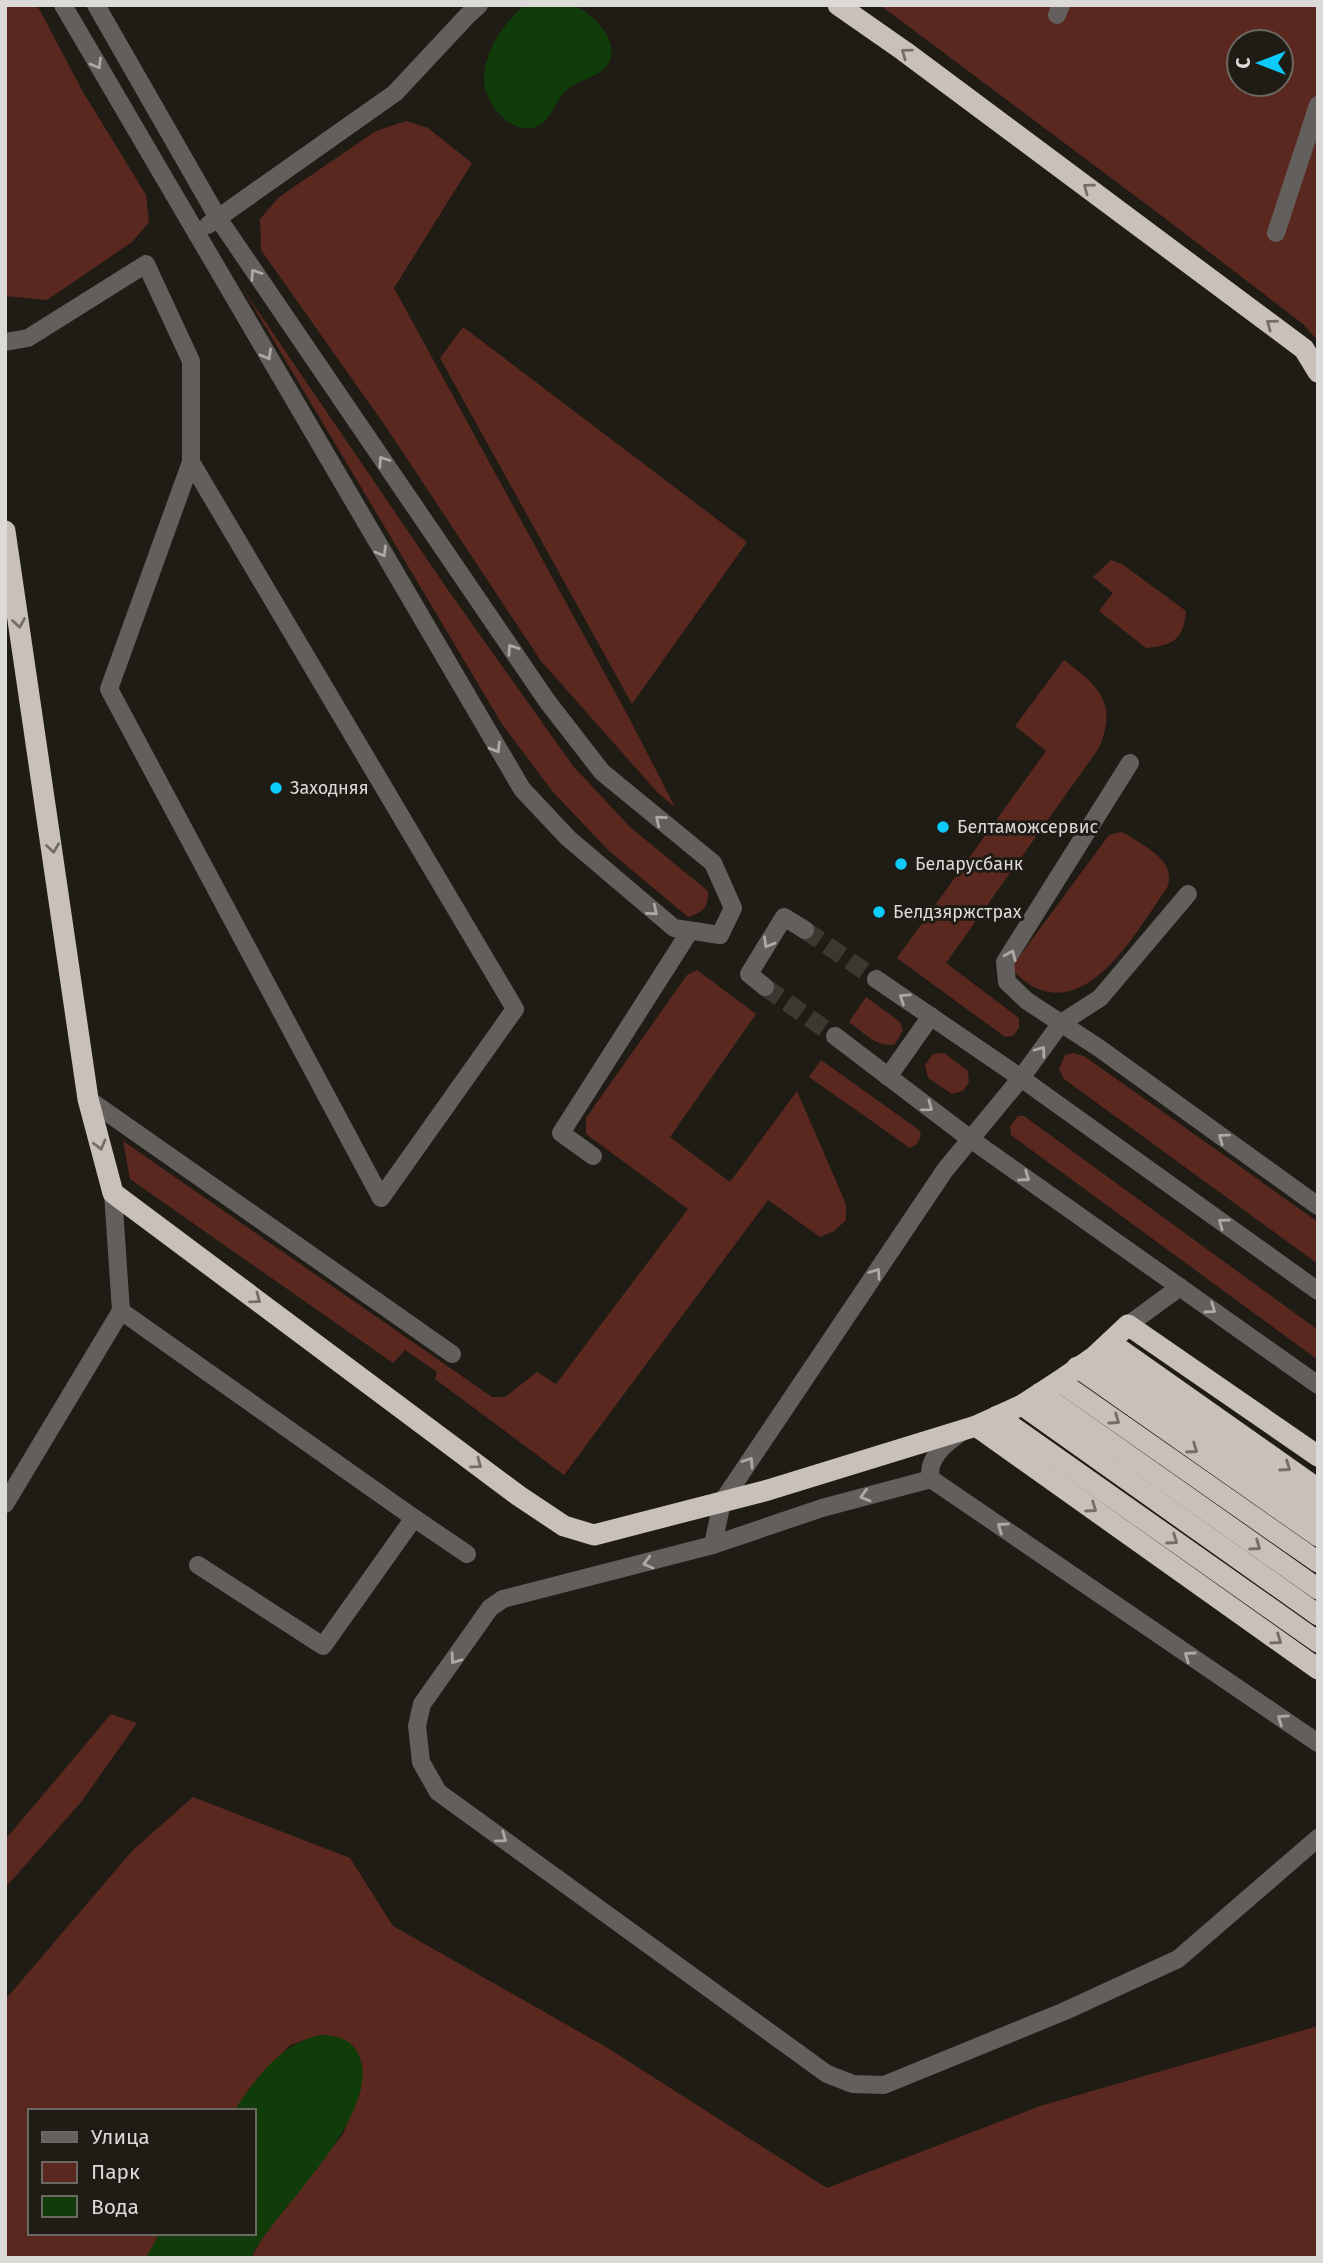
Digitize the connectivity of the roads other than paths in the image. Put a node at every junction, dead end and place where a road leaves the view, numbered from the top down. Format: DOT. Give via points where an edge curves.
graph roads {
  1 [pos="63,5"];
  2 [pos="96,5"];
  3 [pos="838,5"];
  4 [pos="467,9"];
  5 [pos="1318,105"];
  6 [pos="218,218"];
  7 [pos="196,232"];
  8 [pos="1276,233"];
  9 [pos="5,342"];
  10 [pos="1318,372"];
  11 [pos="191,462"];
  12 [pos="5,531"];
  13 [pos="1129,763"];
  14 [pos="1188,894"];
  15 [pos="805,930"];
  16 [pos="690,931"];
  17 [pos="876,979"];
  18 [pos="765,987"];
  19 [pos="931,1016"];
  20 [pos="1061,1023"];
  21 [pos="835,1036"];
  22 [pos="888,1077"];
  23 [pos="1021,1078"];
  24 [pos="88,1100"];
  25 [pos="970,1138"];
  26 [pos="593,1156"];
  27 [pos="113,1193"];
  28 [pos="1318,1206"];
  29 [pos="1180,1287"];
  30 [pos="1318,1291"];
  31 [pos="121,1311"];
  32 [pos="1128,1325"];
  33 [pos="452,1354"];
  34 [pos="1094,1355"];
  35 [pos="1059,1381"];
  36 [pos="1318,1385"];
  37 [pos="1040,1393"];
  38 [pos="1021,1405"];
  39 [pos="997,1416"];
  40 [pos="970,1429"];
  41 [pos="1318,1456"];
  42 [pos="932,1479"];
  43 [pos="1318,1489"];
  44 [pos="722,1502"];
  45 [pos="5,1504"];
  46 [pos="1318,1512"];
  47 [pos="414,1518"];
  48 [pos="1318,1536"];
  49 [pos="713,1545"];
  50 [pos="467,1555"];
  51 [pos="1318,1562"];
  52 [pos="198,1565"];
  53 [pos="1318,1589"];
  54 [pos="1318,1615"];
  55 [pos="1318,1642"];
  56 [pos="1318,1669"];
  57 [pos="1318,1744"];
  58 [pos="1318,1838"];
  1 -- 7 [label="lane, one-way"];
  2 -- 6 [label="lane"];
  10 -- 3 [label="highway, one-way" via="1304,349"];
  4 -- 6 [label="lane" via="395,93"];
  5 -- 8 [label="lane"];
  6 -- 7 [label="lane"];
  16 -- 6 [label="lane, one-way" via="720,935 733,908 713,863 602,772 547,701"];
  7 -- 16 [label="lane, one-way" via="522,789 568,838 674,928"];
  9 -- 11 [label="lane" via="28,338 146,264 191,361"];
  11 -- 11 [label="lane" via="515,1009 381,1198 109,689"];
  12 -- 24 [label="highway, one-way"];
  20 -- 13 [label="lane, one-way" via="1007,982 1005,962"];
  14 -- 20 [label="lane" via="1100,998"];
  15 -- 18 [label="lane, one-way" via="784,917 749,974"];
  16 -- 26 [label="lane" via="561,1133"];
  19 -- 17 [label="lane, one-way"];
  19 -- 22 [label="lane"];
  19 -- 23 [label="lane"];
  23 -- 20 [label="lane, one-way"];
  28 -- 20 [label="lane, one-way"];
  21 -- 22 [label="lane"];
  22 -- 25 [label="lane, one-way"];
  23 -- 25 [label="lane"];
  30 -- 23 [label="lane, one-way"];
  24 -- 27 [label="highway, one-way"];
  24 -- 33 [label="lane"];
  25 -- 29 [label="lane, one-way"];
  44 -- 25 [label="lane, one-way"];
  27 -- 31 [label="lane"];
  27 -- 44 [label="highway, one-way" via="564,1526 594,1535"];
  29 -- 32 [label="lane"];
  29 -- 36 [label="lane, one-way"];
  31 -- 45 [label="lane"];
  31 -- 47 [label="lane"];
  32 -- 34 [label="highway"];
  32 -- 41 [label="highway"];
  34 -- 35 [label="highway"];
  34 -- 43 [label="highway, one-way"];
  34 -- 46 [label="highway"];
  34 -- 48 [label="highway, one-way"];
  35 -- 37 [label="highway"];
  35 -- 51 [label="highway, one-way"];
  37 -- 38 [label="highway"];
  37 -- 53 [label="highway, one-way"];
  38 -- 39 [label="highway"];
  38 -- 54 [label="highway"];
  39 -- 40 [label="highway"];
  39 -- 55 [label="highway, one-way"];
  40 -- 42 [label="lane" via="943,1446 933,1463"];
  40 -- 44 [label="highway"];
  40 -- 56 [label="highway, one-way"];
  42 -- 49 [label="lane, one-way" via="822,1508"];
  57 -- 42 [label="lane, one-way"];
  44 -- 49 [label="lane"];
  47 -- 50 [label="lane"];
  47 -- 52 [label="lane" via="323,1646"];
  49 -- 58 [label="lane, one-way" via="503,1599 491,1608 422,1704 417,1726 421,1762 438,1792 827,2074 853,2084 884,2085 1178,1959"];
}
